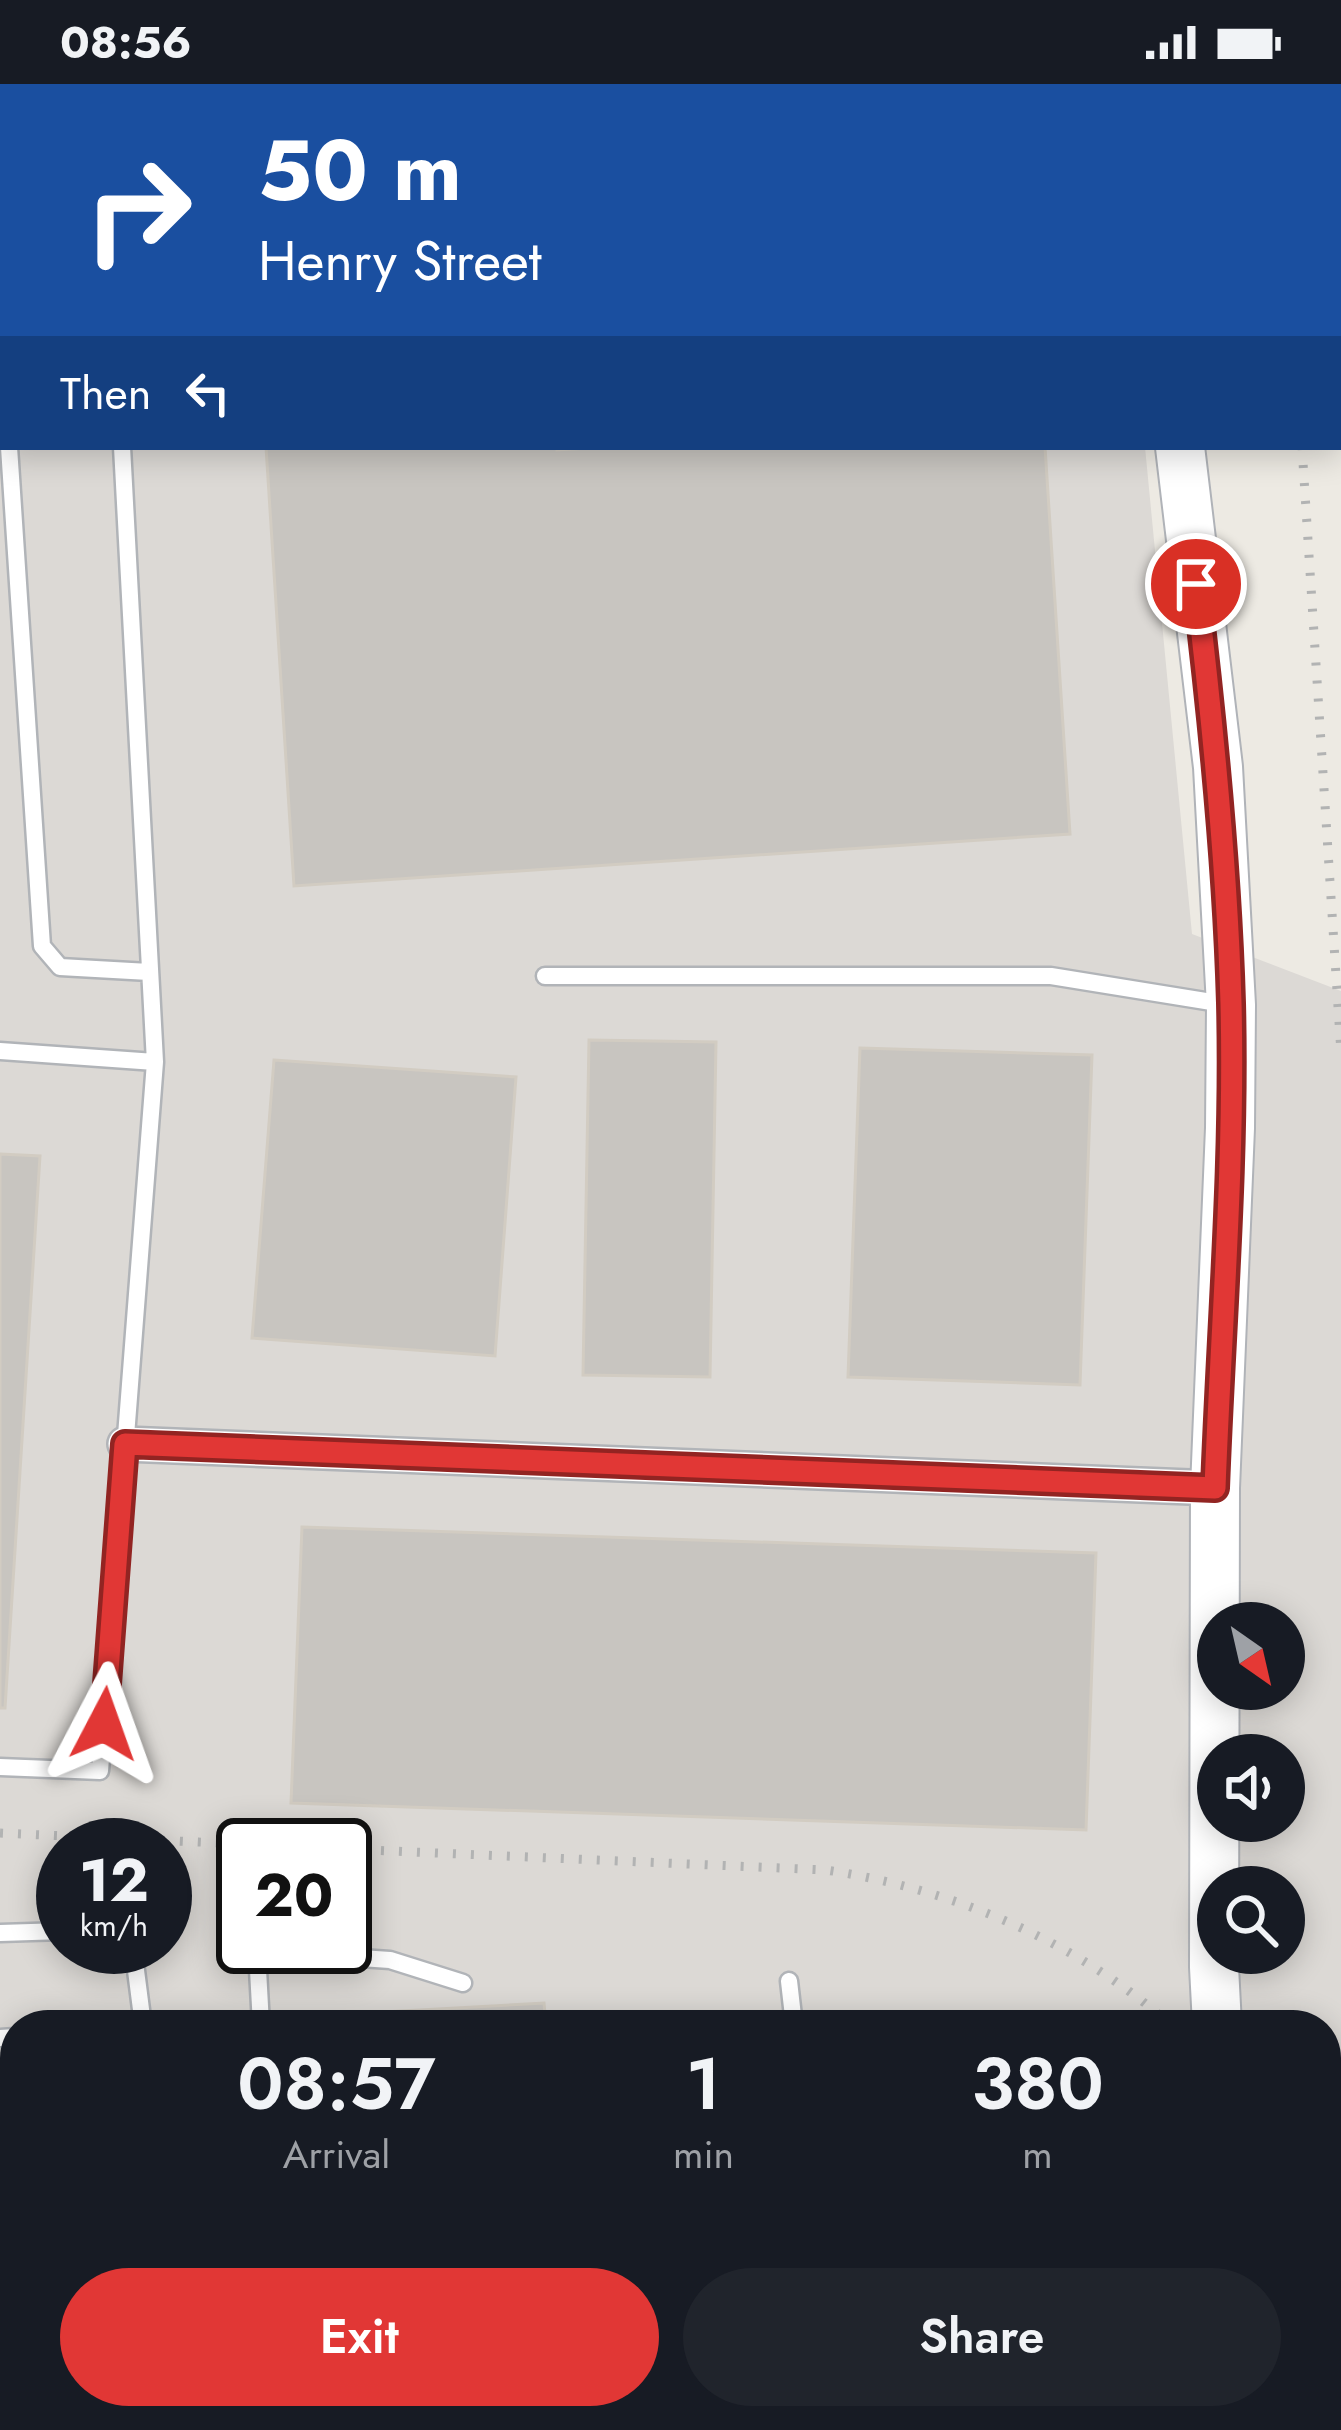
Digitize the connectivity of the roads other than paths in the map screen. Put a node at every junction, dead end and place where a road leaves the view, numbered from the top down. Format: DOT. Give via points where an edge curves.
graph roads {
  1 [pos="10,450"];
  2 [pos="122,450"];
  3 [pos="1180,450"];
  4 [pos="149,972"];
  5 [pos="545,976"];
  6 [pos="1231,1005"];
  7 [pos="0,1051"];
  8 [pos="155,1062"];
  9 [pos="125,1444"];
  10 [pos="1215,1488"];
  11 [pos="0,1767"];
  12 [pos="36,1932"];
  13 [pos="0,1933"];
  14 [pos="136,1974"];
  15 [pos="789,1981"];
  16 [pos="463,1983"];
  17 [pos="141,2010"];
  18 [pos="260,2010"];
  19 [pos="792,2010"];
  20 [pos="1216,2010"];
  1 -- 4 [label="lane" via="40,937 60,967"];
  2 -- 4 [label="lane"];
  3 -- 6 [label="street" via="1218,767"];
  4 -- 8 [label="lane"];
  5 -- 6 [label="lane" via="1051,976"];
  6 -- 10 [label="street"];
  7 -- 8 [label="lane"];
  8 -- 9 [label="lane"];
  9 -- 10 [label="street"];
  9 -- 11 [label="lane" via="100,1771"];
  10 -- 20 [label="street"];
  12 -- 13 [label="lane"];
  14 -- 17 [label="lane"];
  15 -- 19 [label="lane"];
  16 -- 18 [label="lane" via="391,1960 257,1951"];
}
